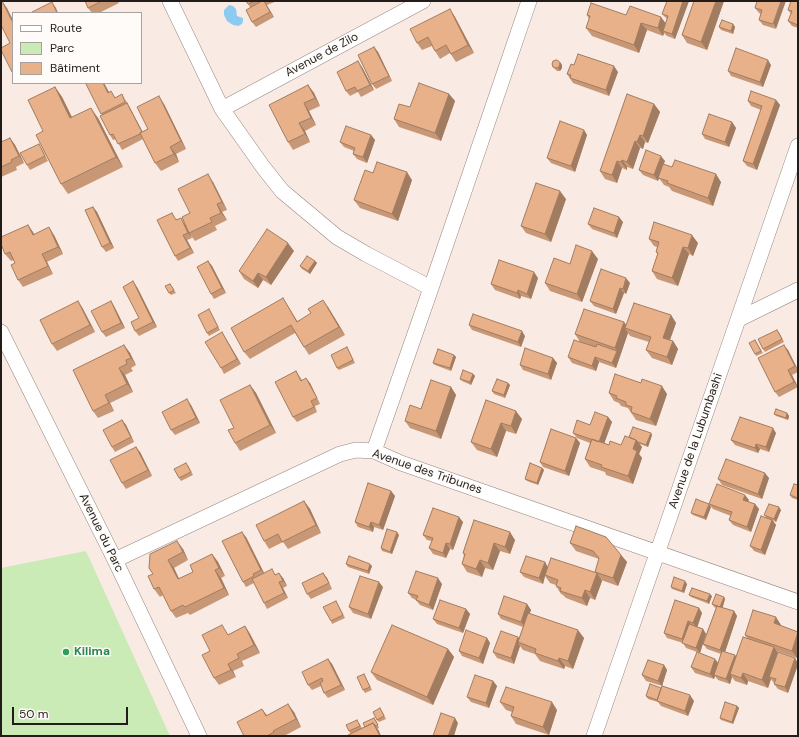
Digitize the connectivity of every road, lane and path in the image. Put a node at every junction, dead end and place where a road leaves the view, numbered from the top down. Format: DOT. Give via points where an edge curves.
graph roads {
  1 [pos="170,1"];
  2 [pos="423,1"];
  3 [pos="529,1"];
  4 [pos="222,109"];
  5 [pos="798,146"];
  6 [pos="431,288"];
  7 [pos="798,290"];
  8 [pos="739,319"];
  9 [pos="1,332"];
  10 [pos="374,451"];
  11 [pos="657,553"];
  12 [pos="115,560"];
  13 [pos="798,602"];
  14 [pos="198,736"];
  15 [pos="594,736"];
  1 -- 4 [label="street"];
  2 -- 4 [label="street, Avenue de Zilo"];
  3 -- 6 [label="street"];
  4 -- 6 [label="street" via="282,191 312,217 337,237"];
  5 -- 8 [label="street, Avenue de la Lubumbashi"];
  6 -- 10 [label="street"];
  7 -- 8 [label="street"];
  8 -- 11 [label="street, Avenue de la Lubumbashi"];
  9 -- 12 [label="street, Avenue du Parc"];
  10 -- 11 [label="street, Avenue des Tribunes" via="401,463"];
  10 -- 12 [label="street, Avenue des Tribunes" via="356,450 340,454"];
  11 -- 13 [label="street, Avenue des Tribunes"];
  11 -- 15 [label="street, Avenue de la Lubumbashi"];
  12 -- 14 [label="street, Avenue du Parc"];
}
